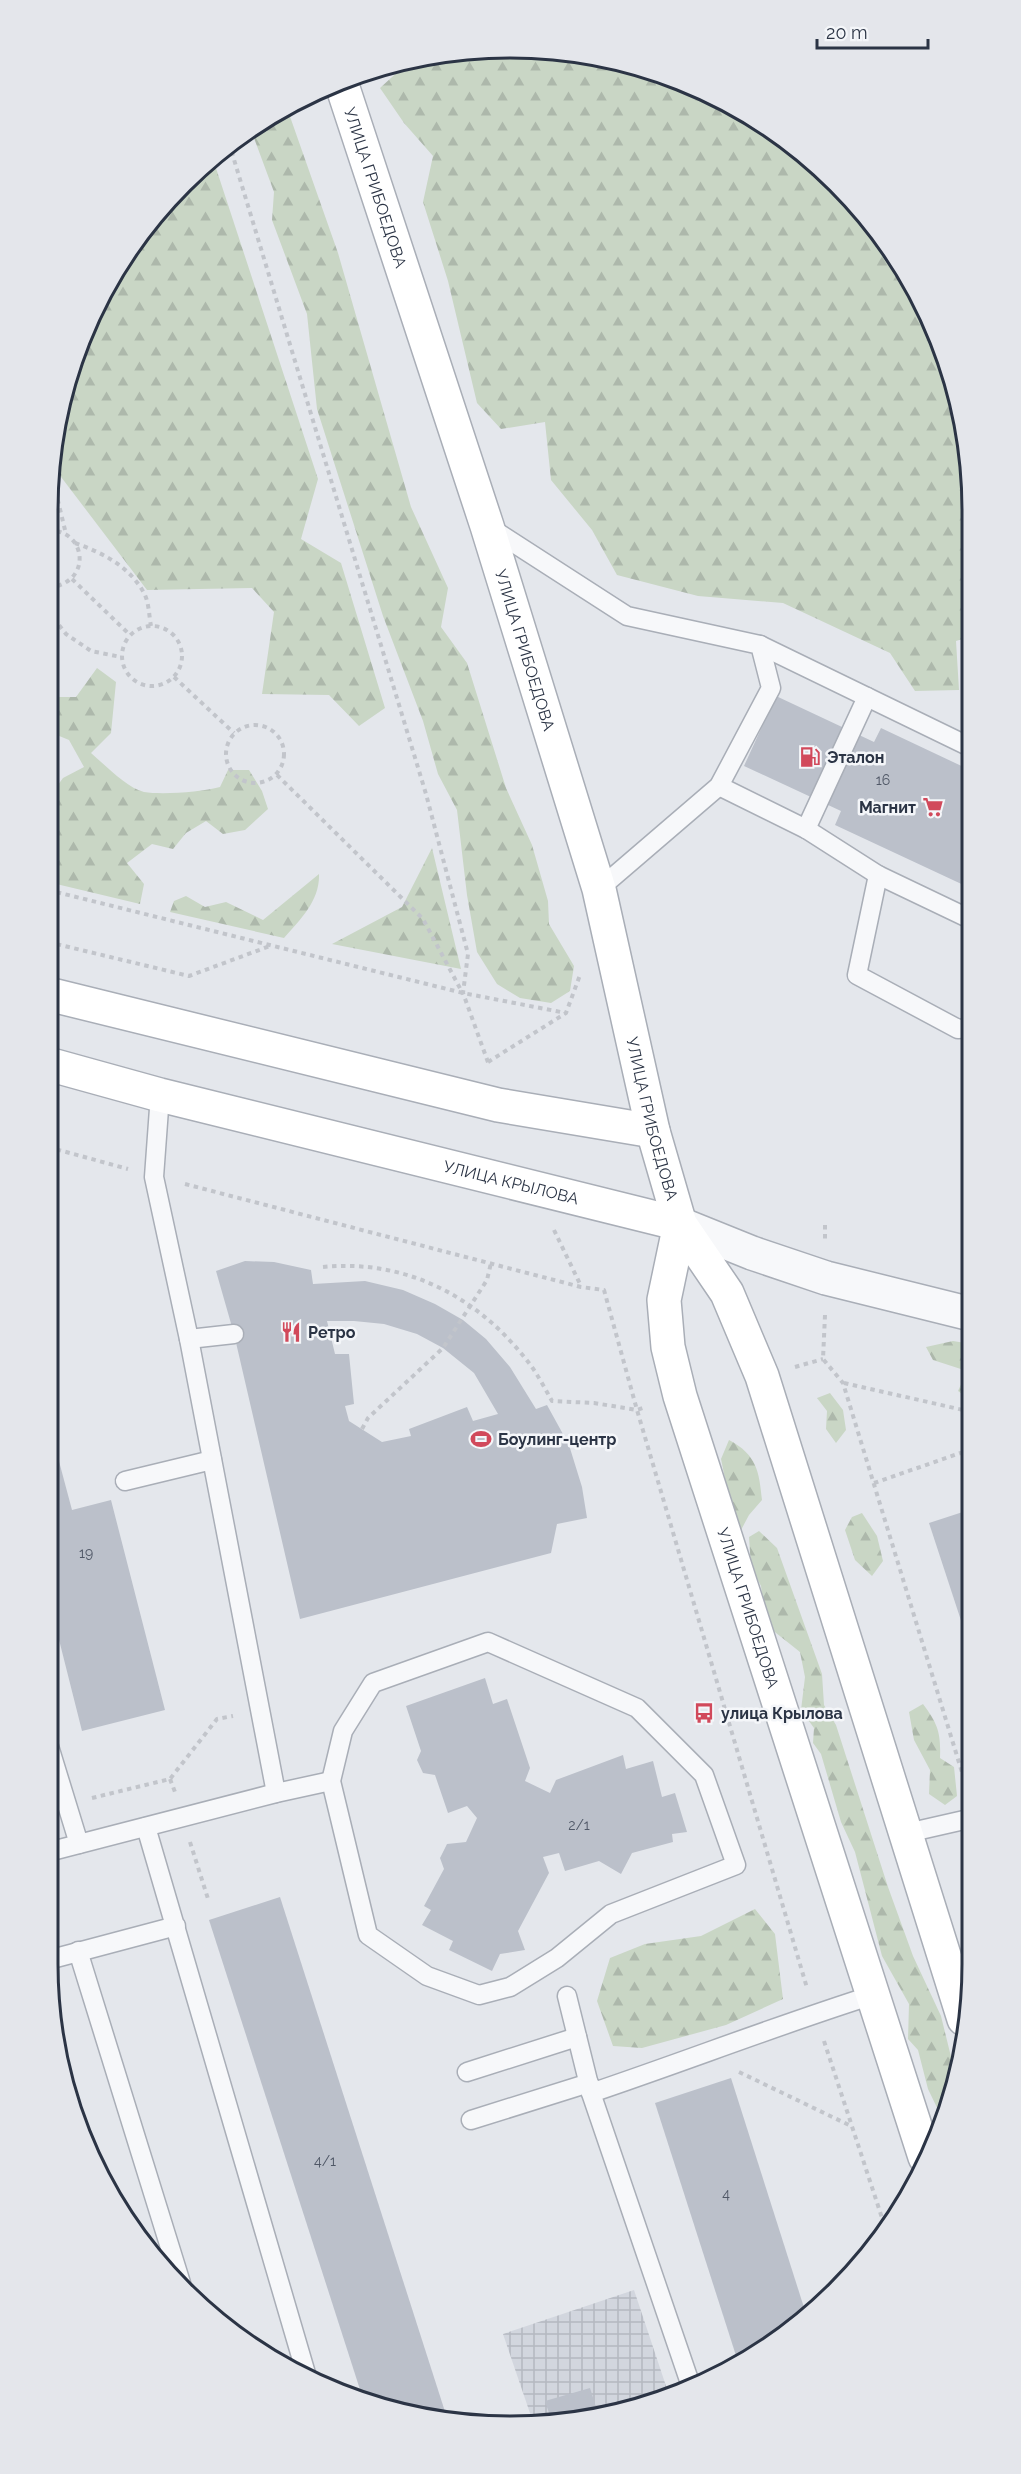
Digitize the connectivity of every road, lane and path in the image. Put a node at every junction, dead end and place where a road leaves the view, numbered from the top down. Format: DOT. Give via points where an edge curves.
graph roads {
  1 [pos="344,91"];
  2 [pos="232,154"];
  3 [pos="58,502"];
  4 [pos="487,526"];
  5 [pos="58,532"];
  6 [pos="66,535"];
  7 [pos="75,543"];
  8 [pos="72,579"];
  9 [pos="58,587"];
  10 [pos="58,624"];
  11 [pos="151,626"];
  12 [pos="130,634"];
  13 [pos="760,645"];
  14 [pos="121,657"];
  15 [pos="174,677"];
  16 [pos="867,698"];
  17 [pos="234,733"];
  18 [pos="962,743"];
  19 [pos="277,775"];
  20 [pos="719,786"];
  21 [pos="806,829"];
  22 [pos="879,875"];
  23 [pos="599,889"];
  24 [pos="58,892"];
  25 [pos="962,915"];
  26 [pos="58,944"];
  27 [pos="271,945"];
  28 [pos="580,975"];
  29 [pos="462,993"];
  30 [pos="58,996"];
  31 [pos="566,1013"];
  32 [pos="962,1029"];
  33 [pos="488,1062"];
  34 [pos="58,1067"];
  35 [pos="160,1095"];
  36 [pos="498,1105"];
  37 [pos="653,1131"];
  38 [pos="58,1150"];
  39 [pos="154,1177"];
  40 [pos="535,1189"];
  41 [pos="680,1224"];
  42 [pos="825,1224"];
  43 [pos="490,1263"];
  44 [pos="323,1267"];
  45 [pos="826,1278"];
  46 [pos="581,1287"];
  47 [pos="471,1305"];
  48 [pos="962,1312"];
  49 [pos="234,1334"];
  50 [pos="189,1339"];
  51 [pos="843,1383"];
  52 [pos="637,1410"];
  53 [pos="962,1410"];
  54 [pos="362,1430"];
  55 [pos="962,1452"];
  56 [pos="212,1461"];
  57 [pos="125,1481"];
  58 [pos="874,1483"];
  59 [pos="260,1710"];
  60 [pos="962,1774"];
  61 [pos="58,1777"];
  62 [pos="331,1781"];
  63 [pos="276,1793"];
  64 [pos="66,1805"];
  65 [pos="962,1820"];
  66 [pos="146,1827"];
  67 [pos="907,1833"];
  68 [pos="79,1844"];
  69 [pos="58,1849"];
  70 [pos="176,1926"];
  71 [pos="78,1951"];
  72 [pos="58,1957"];
  73 [pos="873,1995"];
  74 [pos="567,1996"];
  75 [pos="960,2008"];
  76 [pos="815,2013"];
  77 [pos="577,2037"];
  78 [pos="705,2055"];
  79 [pos="467,2072"];
  80 [pos="590,2088"];
  81 [pos="471,2120"];
  82 [pos="852,2126"];
  83 [pos="922,2149"];
  84 [pos="883,2220"];
  85 [pos="176,2267"];
  86 [pos="304,2365"];
  87 [pos="688,2379"];
  1 -- 4 [label="main road, УЛИЦА ГРИБОЕДОВА"];
  2 -- 29 [label="path" via="426,794 468,954"];
  3 -- 6 [label="path"];
  4 -- 13 [label="lane" via="627,616"];
  4 -- 23 [label="main road, УЛИЦА ГРИБОЕДОВА"];
  5 -- 6 [label="path"];
  6 -- 7 [label="path"];
  7 -- 8 [label="path" via="79,568"];
  7 -- 11 [label="path" via="125,568 145,594"];
  8 -- 9 [label="path"];
  8 -- 12 [label="path"];
  10 -- 14 [label="path" via="91,651"];
  11 -- 12 [label="path"];
  11 -- 15 [label="path" via="173,634 180,644 181,667"];
  12 -- 14 [label="path"];
  13 -- 16 [label="lane"];
  13 -- 20 [label="lane" via="771,688"];
  14 -- 15 [label="path" via="131,678 141,684 164,684"];
  15 -- 17 [label="path"];
  16 -- 18 [label="lane"];
  16 -- 21 [label="lane"];
  17 -- 19 [label="path" via="258,724 271,728 285,750 284,764"];
  17 -- 19 [label="path" via="227,745 226,758 240,780 253,784"];
  19 -- 29 [label="path" via="423,920"];
  20 -- 21 [label="lane"];
  20 -- 23 [label="lane"];
  21 -- 22 [label="lane"];
  22 -- 25 [label="lane"];
  22 -- 32 [label="lane" via="857,975"];
  23 -- 37 [label="main road, УЛИЦА ГРИБОЕДОВА"];
  24 -- 27 [label="path"];
  26 -- 27 [label="path" via="189,975"];
  27 -- 29 [label="path"];
  28 -- 31 [label="path"];
  29 -- 31 [label="path"];
  29 -- 33 [label="path"];
  30 -- 36 [label="main road"];
  31 -- 33 [label="path"];
  33 -- 36 [label="path"];
  34 -- 35 [label="main road, УЛИЦА КРЫЛОВА"];
  35 -- 39 [label="lane"];
  35 -- 40 [label="main road, УЛИЦА КРЫЛОВА"];
  36 -- 37 [label="main road"];
  37 -- 41 [label="main road, УЛИЦА ГРИБОЕДОВА"];
  38 -- 39 [label="path"];
  39 -- 43 [label="path"];
  39 -- 50 [label="lane"];
  40 -- 41 [label="main road, УЛИЦА КРЫЛОВА"];
  40 -- 46 [label="path"];
  41 -- 45 [label="street, УЛИЦА КРЫЛОВА"];
  41 -- 67 [label="main road, УЛИЦА ГРИБОЕДОВА" via="727,1293 762,1376"];
  41 -- 73 [label="main road, УЛИЦА ГРИБОЕДОВА" via="664,1300 668,1347 680,1396"];
  42 -- 45 [label="path"];
  43 -- 46 [label="path"];
  43 -- 47 [label="path" via="487,1280"];
  44 -- 47 [label="path" via="353,1264 402,1272"];
  45 -- 48 [label="street, УЛИЦА КРЫЛОВА"];
  45 -- 51 [label="path" via="823,1359"];
  46 -- 52 [label="path" via="604,1290"];
  47 -- 52 [label="path" via="527,1359 552,1401"];
  47 -- 54 [label="path" via="443,1348 368,1418"];
  49 -- 50 [label="lane"];
  50 -- 56 [label="lane"];
  51 -- 53 [label="path"];
  51 -- 58 [label="path"];
  52 -- 76 [label="path"];
  55 -- 58 [label="path"];
  56 -- 57 [label="lane"];
  56 -- 59 [label="lane"];
  58 -- 60 [label="path"];
  59 -- 63 [label="lane"];
  59 -- 64 [label="path" via="217,1719 170,1779"];
  61 -- 64 [label="lane"];
  62 -- 62 [label="lane" via="344,1731 373,1683 488,1642 637,1708 704,1775 736,1865 611,1914 510,1988 479,1995 427,1976 369,1935"];
  62 -- 63 [label="lane"];
  63 -- 66 [label="lane"];
  64 -- 68 [label="lane"];
  65 -- 67 [label="lane"];
  66 -- 68 [label="lane"];
  66 -- 70 [label="lane"];
  67 -- 75 [label="main road, УЛИЦА ГРИБОЕДОВА"];
  68 -- 69 [label="lane"];
  70 -- 71 [label="lane"];
  70 -- 86 [label="lane"];
  71 -- 72 [label="lane"];
  71 -- 85 [label="lane"];
  73 -- 76 [label="lane"];
  73 -- 83 [label="main road, УЛИЦА ГРИБОЕДОВА"];
  74 -- 77 [label="lane"];
  76 -- 78 [label="lane"];
  76 -- 82 [label="path"];
  77 -- 79 [label="lane"];
  77 -- 80 [label="lane"];
  78 -- 80 [label="lane"];
  78 -- 82 [label="path"];
  80 -- 81 [label="lane"];
  80 -- 87 [label="lane"];
  82 -- 84 [label="path"];
}
